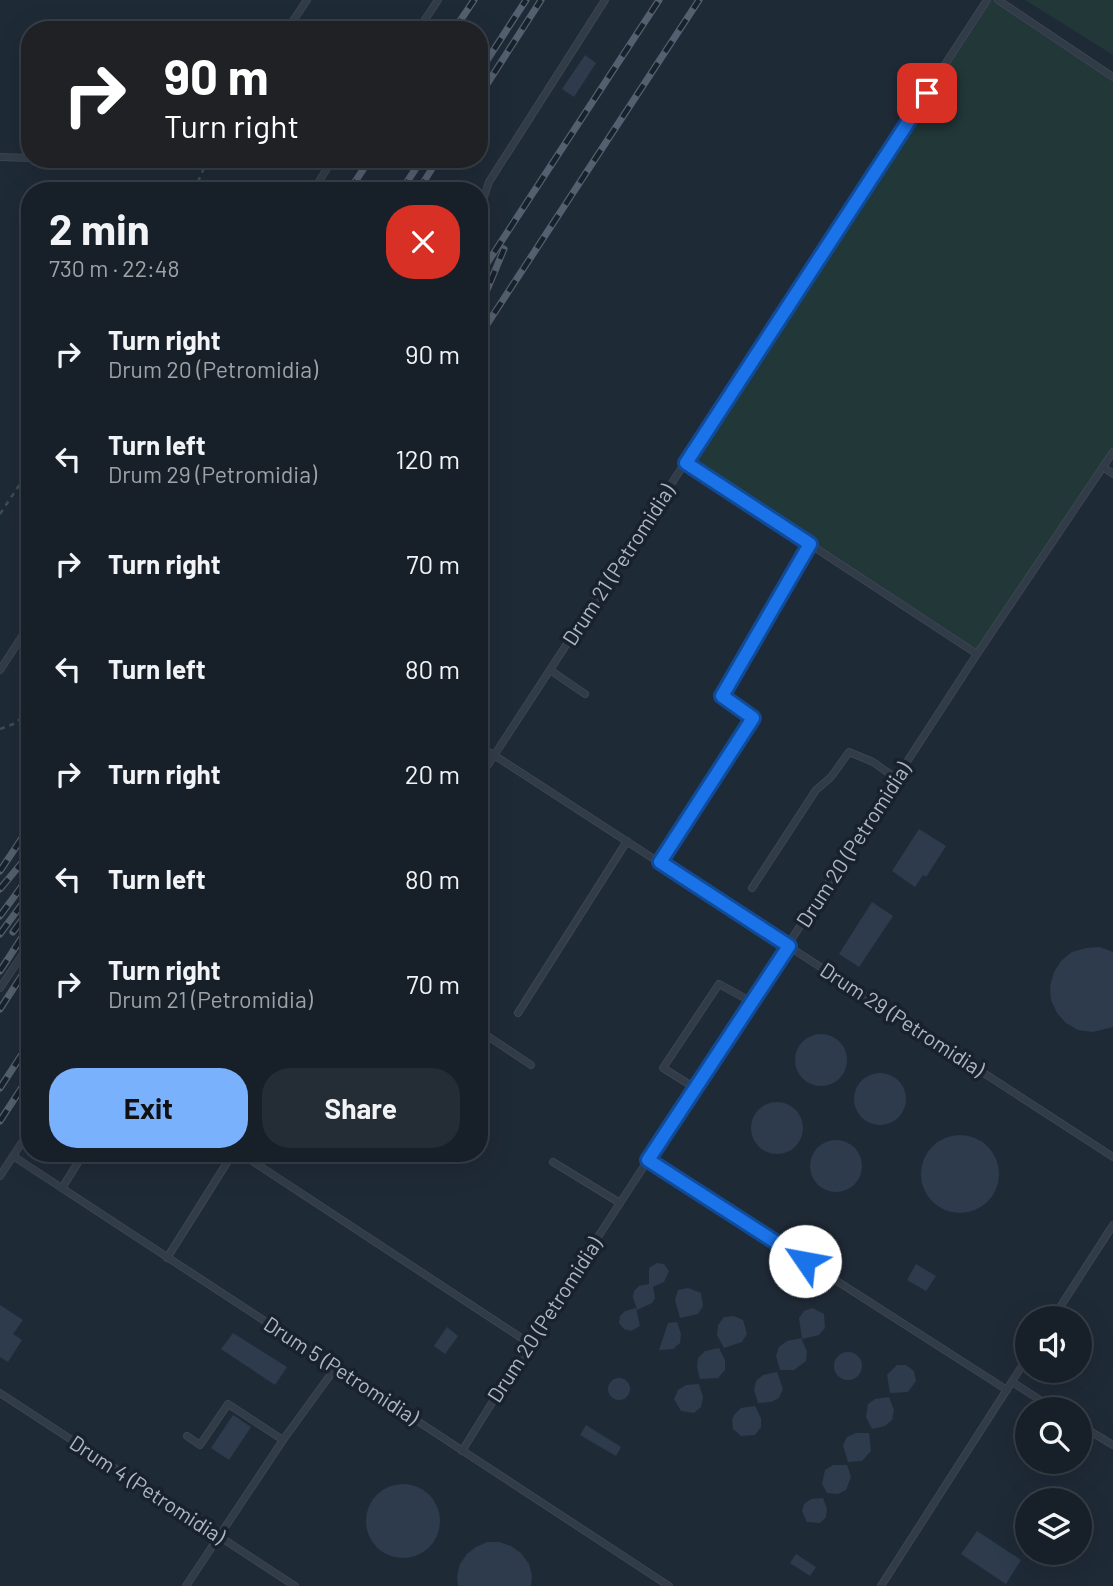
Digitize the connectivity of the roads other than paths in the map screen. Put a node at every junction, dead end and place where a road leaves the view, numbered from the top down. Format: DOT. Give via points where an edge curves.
graph roads {
  1 [pos="307,0"];
  2 [pos="438,0"];
  3 [pos="604,0"];
  4 [pos="987,0"];
  5 [pos="998,0"];
  6 [pos="293,21"];
  7 [pos="424,21"];
  8 [pos="1113,77"];
  9 [pos="0,157"];
  10 [pos="21,158"];
  11 [pos="488,185"];
  12 [pos="1113,452"];
  13 [pos="686,463"];
  14 [pos="1103,467"];
  15 [pos="1113,474"];
  16 [pos="810,544"];
  17 [pos="21,638"];
  18 [pos="977,654"];
  19 [pos="0,670"];
  20 [pos="550,670"];
  21 [pos="585,694"];
  22 [pos="488,752"];
  23 [pos="494,756"];
  24 [pos="488,765"];
  25 [pos="897,779"];
  26 [pos="626,841"];
  27 [pos="660,862"];
  28 [pos="752,888"];
  29 [pos="789,946"];
  30 [pos="21,956"];
  31 [pos="0,988"];
  32 [pos="752,1002"];
  33 [pos="519,1013"];
  34 [pos="488,1036"];
  35 [pos="531,1065"];
  36 [pos="695,1088"];
  37 [pos="21,1144"];
  38 [pos="13,1156"];
  39 [pos="1113,1157"];
  40 [pos="648,1160"];
  41 [pos="21,1161"];
  42 [pos="22,1162"];
  43 [pos="79,1162"];
  44 [pos="227,1162"];
  45 [pos="254,1162"];
  46 [pos="553,1162"];
  47 [pos="0,1176"];
  48 [pos="62,1188"];
  49 [pos="620,1203"];
  50 [pos="1113,1225"];
  51 [pos="167,1258"];
  52 [pos="1062,1306"];
  53 [pos="529,1343"];
  54 [pos="336,1367"];
  55 [pos="1015,1377"];
  56 [pos="1012,1382"];
  57 [pos="1007,1390"];
  58 [pos="0,1393"];
  59 [pos="1035,1397"];
  60 [pos="1092,1433"];
  61 [pos="187,1436"];
  62 [pos="283,1440"];
  63 [pos="1113,1446"];
  64 [pos="462,1451"];
  65 [pos="219,1536"];
  66 [pos="186,1586"];
  67 [pos="295,1586"];
  68 [pos="668,1586"];
  69 [pos="881,1586"];
  1 -- 6 [label="lane"];
  2 -- 7 [label="lane"];
  3 -- 11 [label="lane"];
  4 -- 13 [label="lane, Drum 21 (Petromidia)"];
  5 -- 8 [label="lane"];
  9 -- 10 [label="lane"];
  12 -- 14 [label="lane, Drum 20 (Petromidia)"];
  13 -- 16 [label="lane"];
  13 -- 20 [label="lane, Drum 21 (Petromidia)"];
  14 -- 15 [label="lane"];
  14 -- 18 [label="lane, Drum 20 (Petromidia)"];
  16 -- 18 [label="lane"];
  16 -- 27 [label="lane" via="722,696 753,718"];
  17 -- 19 [label="lane"];
  18 -- 25 [label="lane, Drum 20 (Petromidia)"];
  20 -- 21 [label="lane"];
  20 -- 23 [label="lane, Drum 21 (Petromidia)"];
  22 -- 23 [label="lane, Drum 29 (Petromidia)"];
  23 -- 24 [label="lane, Drum 21 (Petromidia)"];
  23 -- 26 [label="lane, Drum 29 (Petromidia)"];
  25 -- 28 [label="lane" via="849,752 816,790"];
  25 -- 29 [label="lane, Drum 20 (Petromidia)"];
  26 -- 27 [label="lane, Drum 29 (Petromidia)"];
  26 -- 33 [label="lane"];
  27 -- 29 [label="lane, Drum 29 (Petromidia)"];
  29 -- 32 [label="lane, Drum 20 (Petromidia)"];
  29 -- 39 [label="lane, Drum 29 (Petromidia)"];
  30 -- 31 [label="lane"];
  32 -- 36 [label="lane, Drum 20 (Petromidia)"];
  32 -- 36 [label="lane" via="719,984 663,1068"];
  34 -- 35 [label="lane"];
  36 -- 40 [label="lane, Drum 20 (Petromidia)"];
  37 -- 38 [label="lane"];
  38 -- 41 [label="lane, Drum 5 (Petromidia)"];
  38 -- 47 [label="lane"];
  40 -- 49 [label="lane, Drum 20 (Petromidia)"];
  40 -- 57 [label="lane"];
  42 -- 48 [label="lane, Drum 5 (Petromidia)"];
  43 -- 48 [label="lane"];
  44 -- 51 [label="lane"];
  45 -- 53 [label="lane"];
  46 -- 49 [label="lane"];
  48 -- 51 [label="lane, Drum 5 (Petromidia)"];
  49 -- 53 [label="lane, Drum 20 (Petromidia)"];
  50 -- 52 [label="lane"];
  51 -- 54 [label="lane, Drum 5 (Petromidia)"];
  53 -- 64 [label="lane, Drum 20 (Petromidia)"];
  54 -- 62 [label="lane"];
  54 -- 64 [label="lane, Drum 5 (Petromidia)"];
  55 -- 56 [label="lane"];
  56 -- 57 [label="lane"];
  56 -- 59 [label="lane"];
  57 -- 69 [label="lane"];
  58 -- 65 [label="lane, Drum 4 (Petromidia)"];
  60 -- 63 [label="lane"];
  61 -- 62 [label="lane" via="200,1445 228,1404"];
  62 -- 65 [label="lane"];
  64 -- 68 [label="lane, Drum 5 (Petromidia)"];
  65 -- 66 [label="lane"];
  65 -- 67 [label="lane, Drum 4 (Petromidia)"];
}
